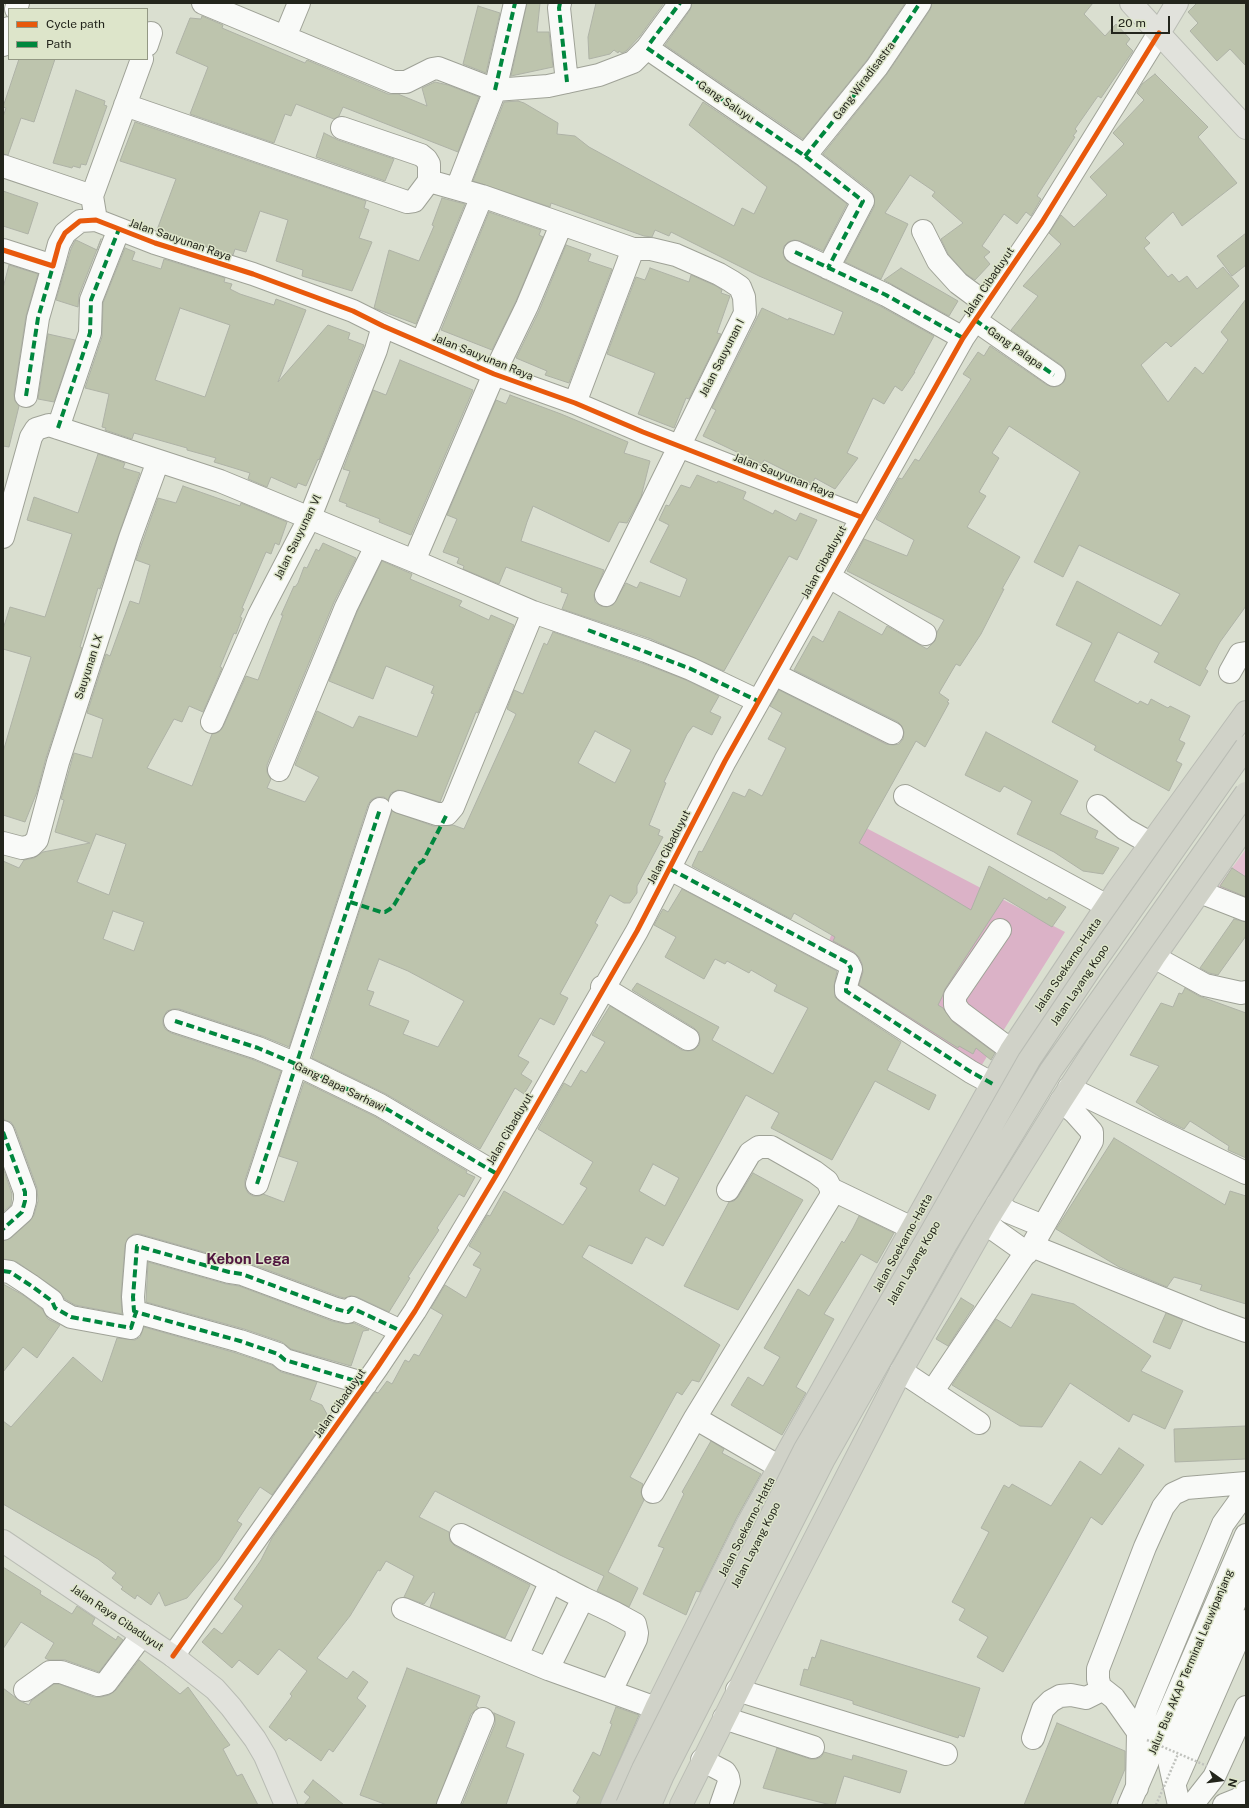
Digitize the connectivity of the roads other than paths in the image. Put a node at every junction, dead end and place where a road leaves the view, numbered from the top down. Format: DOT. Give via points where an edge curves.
graph roads {
  1 [pos="203,3"];
  2 [pos="299,3"];
  3 [pos="515,3"];
  4 [pos="560,3"];
  5 [pos="680,3"];
  6 [pos="920,3"];
  7 [pos="1131,3"];
  8 [pos="1177,3"];
  9 [pos="8,31"];
  10 [pos="1159,33"];
  11 [pos="285,37"];
  12 [pos="3,45"];
  13 [pos="649,46"];
  14 [pos="142,60"];
  15 [pos="566,82"];
  16 [pos="495,90"];
  17 [pos="125,105"];
  18 [pos="342,128"];
  19 [pos="1246,128"];
  20 [pos="805,156"];
  21 [pos="3,166"];
  22 [pos="444,184"];
  23 [pos="92,196"];
  24 [pos="482,196"];
  25 [pos="96,220"];
  26 [pos="561,225"];
  27 [pos="119,229"];
  28 [pos="923,232"];
  29 [pos="3,250"];
  30 [pos="633,250"];
  31 [pos="795,252"];
  32 [pos="53,266"];
  33 [pos="828,268"];
  34 [pos="975,320"];
  35 [pos="383,326"];
  36 [pos="422,342"];
  37 [pos="494,374"];
  38 [pos="1054,375"];
  39 [pos="26,396"];
  40 [pos="575,403"];
  41 [pos="58,428"];
  42 [pos="679,445"];
  43 [pos="158,461"];
  44 [pos="310,517"];
  45 [pos="861,517"];
  46 [pos="3,537"];
  47 [pos="376,546"];
  48 [pos="414,561"];
  49 [pos="828,576"];
  50 [pos="606,595"];
  51 [pos="533,612"];
  52 [pos="925,634"];
  53 [pos="1246,653"];
  54 [pos="1230,672"];
  55 [pos="774,674"];
  56 [pos="758,701"];
  57 [pos="1246,712"];
  58 [pos="212,722"];
  59 [pos="892,733"];
  60 [pos="1246,747"];
  61 [pos="279,770"];
  62 [pos="1246,793"];
  63 [pos="904,796"];
  64 [pos="1098,806"];
  65 [pos="1246,826"];
  66 [pos="3,842"];
  67 [pos="1150,843"];
  68 [pos="670,869"];
  69 [pos="1200,892"];
  70 [pos="1107,906"];
  71 [pos="1246,910"];
  72 [pos="1000,930"];
  73 [pos="1154,957"];
  74 [pos="602,987"];
  75 [pos="1246,992"];
  76 [pos="175,1021"];
  77 [pos="688,1040"];
  78 [pos="1011,1050"];
  79 [pos="296,1064"];
  80 [pos="993,1084"];
  81 [pos="1068,1101"];
  82 [pos="3,1132"];
  83 [pos="1246,1173"];
  84 [pos="497,1174"];
  85 [pos="257,1184"];
  86 [pos="831,1189"];
  87 [pos="728,1190"];
  88 [pos="992,1213"];
  89 [pos="1043,1226"];
  90 [pos="912,1228"];
  91 [pos="3,1229"];
  92 [pos="1029,1249"];
  93 [pos="3,1272"];
  94 [pos="136,1312"];
  95 [pos="401,1331"];
  96 [pos="1246,1331"];
  97 [pos="901,1371"];
  98 [pos="366,1384"];
  99 [pos="932,1392"];
  100 [pos="695,1418"];
  101 [pos="979,1423"];
  102 [pos="778,1466"];
  103 [pos="1246,1483"];
  104 [pos="653,1492"];
  105 [pos="1246,1499"];
  106 [pos="461,1534"];
  107 [pos="1246,1535"];
  108 [pos="3,1542"];
  109 [pos="1246,1576"];
  110 [pos="551,1581"];
  111 [pos="583,1598"];
  112 [pos="403,1609"];
  113 [pos="1246,1621"];
  114 [pos="142,1635"];
  115 [pos="1246,1648"];
  116 [pos="173,1656"];
  117 [pos="517,1656"];
  118 [pos="548,1669"];
  119 [pos="1100,1687"];
  120 [pos="25,1690"];
  121 [pos="738,1690"];
  122 [pos="611,1691"];
  123 [pos="1246,1707"];
  124 [pos="654,1713"];
  125 [pos="724,1718"];
  126 [pos="483,1719"];
  127 [pos="1142,1736"];
  128 [pos="1033,1738"];
  129 [pos="813,1746"];
  130 [pos="706,1754"];
  131 [pos="946,1754"];
  132 [pos="1246,1792"];
  133 [pos="1133,1796"];
  134 [pos="1181,1799"];
  135 [pos="286,1805"];
  136 [pos="448,1805"];
  137 [pos="612,1805"];
  138 [pos="627,1805"];
  139 [pos="650,1805"];
  140 [pos="681,1805"];
  141 [pos="720,1805"];
  142 [pos="1224,1805"];
  1 -- 11 [label="street"];
  2 -- 11 [label="street"];
  3 -- 16 [label="street"];
  4 -- 15 [label="street"];
  5 -- 13 [label="street"];
  6 -- 20 [label="street, Gang Wiradisastra" via="877,67"];
  7 -- 10 [label="main road"];
  8 -- 10 [label="main road"];
  9 -- 12 [label="street"];
  10 -- 19 [label="main road"];
  10 -- 34 [label="street, Jalan Cibaduyut" via="1042,222"];
  11 -- 16 [label="street" via="393,82 406,82 432,68 438,68"];
  13 -- 15 [label="street" via="632,62 599,75"];
  13 -- 20 [label="street, Gang Saluyu"];
  14 -- 17 [label="street"];
  15 -- 16 [label="street" via="530,89"];
  16 -- 22 [label="street"];
  17 -- 22 [label="street" via="408,202"];
  17 -- 23 [label="street"];
  18 -- 22 [label="street" via="421,156"];
  20 -- 33 [label="street, Gang Saluyu" via="863,201"];
  21 -- 23 [label="street"];
  22 -- 24 [label="street"];
  23 -- 25 [label="street"];
  24 -- 26 [label="street"];
  24 -- 36 [label="street"];
  25 -- 27 [label="street, Jalan Sauyunan Raya"];
  25 -- 32 [label="street" via="80,221 66,233 59,244"];
  26 -- 30 [label="street"];
  26 -- 37 [label="street" via="527,306"];
  27 -- 35 [label="street, Jalan Sauyunan Raya" via="155,244 260,277 353,311"];
  27 -- 41 [label="street" via="91,300 90,333"];
  28 -- 34 [label="street" via="938,261 958,283"];
  29 -- 32 [label="street"];
  30 -- 40 [label="street"];
  30 -- 42 [label="street, Jalan Sauyunan I" via="651,249 676,255 731,281 740,287 744,297 745,313"];
  31 -- 33 [label="street"];
  32 -- 39 [label="street" via="38,318"];
  33 -- 34 [label="street" via="886,295"];
  34 -- 38 [label="street, Gang Palapa"];
  34 -- 45 [label="street, Jalan Cibaduyut"];
  35 -- 36 [label="street, Jalan Sauyunan Raya"];
  35 -- 44 [label="street, Jalan Sauyunan Vl" via="376,350"];
  36 -- 37 [label="street, Jalan Sauyunan Raya"];
  37 -- 40 [label="street, Jalan Sauyunan Raya"];
  37 -- 48 [label="street"];
  40 -- 42 [label="street, Jalan Sauyunan Raya"];
  41 -- 43 [label="street"];
  41 -- 46 [label="street" via="41,426 33,432"];
  42 -- 45 [label="street, Jalan Sauyunan Raya"];
  42 -- 50 [label="street, Jalan Sauyunan I"];
  43 -- 44 [label="street" via="220,481"];
  43 -- 66 [label="street, Sauyunan LX" via="130,538 60,754 37,840 31,846 22,848"];
  44 -- 47 [label="street"];
  44 -- 58 [label="street, Jalan Sauyunan Vl" via="259,615"];
  45 -- 49 [label="street, Jalan Cibaduyut"];
  47 -- 48 [label="street"];
  47 -- 61 [label="street" via="346,607"];
  48 -- 51 [label="street"];
  49 -- 52 [label="street"];
  49 -- 55 [label="street, Jalan Cibaduyut"];
  51 -- 56 [label="street" via="646,651"];
  51 -- 79 [label="street" via="453,806 447,814 437,814 390,805"];
  53 -- 54 [label="street" via="1240,654"];
  55 -- 56 [label="street, Jalan Cibaduyut"];
  55 -- 59 [label="street"];
  56 -- 68 [label="street, Jalan Cibaduyut" via="724,761"];
  57 -- 67 [label="highway, Jalan Soekarno-Hatta"];
  60 -- 138 [label="highway, Jalan Layang Kopo, bridge" via="1029,1060 805,1449"];
  62 -- 139 [label="highway, Jalan Layang Kopo, bridge" via="1051,1070 946,1244 824,1459"];
  63 -- 70 [label="street"];
  64 -- 67 [label="street" via="1125,829"];
  65 -- 69 [label="highway"];
  67 -- 70 [label="highway, Jalan Soekarno-Hatta"];
  68 -- 74 [label="street, Jalan Cibaduyut" via="637,931"];
  68 -- 80 [label="street" via="848,963 851,969 846,991"];
  69 -- 71 [label="street"];
  69 -- 73 [label="highway"];
  70 -- 78 [label="highway, Jalan Soekarno-Hatta"];
  72 -- 78 [label="street" via="955,996 955,1005 960,1012"];
  73 -- 75 [label="street" via="1205,985"];
  73 -- 81 [label="highway"];
  74 -- 77 [label="street"];
  74 -- 84 [label="street, Jalan Cibaduyut"];
  76 -- 79 [label="street, Gang Bapa Sarhawi" via="258,1048"];
  78 -- 80 [label="highway, Jalan Soekarno-Hatta"];
  79 -- 84 [label="street, Gang Bapa Sarhawi" via="380,1106"];
  79 -- 85 [label="street"];
  80 -- 90 [label="highway, Jalan Soekarno-Hatta"];
  81 -- 83 [label="street"];
  81 -- 88 [label="highway"];
  81 -- 89 [label="street" via="1092,1132 1092,1141"];
  82 -- 91 [label="street" via="25,1192 22,1212"];
  84 -- 95 [label="street, Jalan Cibaduyut"];
  86 -- 87 [label="street" via="827,1181 815,1172 771,1147 759,1146 750,1153"];
  86 -- 90 [label="street"];
  86 -- 100 [label="street" via="831,1196"];
  88 -- 89 [label="street" via="1009,1212"];
  88 -- 92 [label="street" via="996,1231"];
  88 -- 97 [label="highway"];
  89 -- 92 [label="street"];
  90 -- 102 [label="highway, Jalan Soekarno-Hatta"];
  92 -- 96 [label="street"];
  92 -- 99 [label="street"];
  93 -- 94 [label="street" via="10,1272 52,1301 55,1308 71,1317 131,1328"];
  94 -- 95 [label="street" via="133,1297 137,1246 242,1274 336,1309 348,1312 352,1308"];
  94 -- 98 [label="street" via="247,1344 278,1354 285,1360"];
  95 -- 98 [label="street, Jalan Cibaduyut"];
  97 -- 99 [label="street"];
  97 -- 121 [label="highway"];
  98 -- 116 [label="street, Jalan Cibaduyut"];
  99 -- 101 [label="street"];
  100 -- 102 [label="street"];
  100 -- 104 [label="street"];
  102 -- 124 [label="highway, Jalan Soekarno-Hatta"];
  103 -- 119 [label="street" via="1186,1488 1173,1494 1163,1507 1098,1669"];
  105 -- 127 [label="street, Jalur Bus AKAP Terminal Leuwipanjang" via="1241,1499 1223,1524 1148,1705"];
  106 -- 110 [label="street"];
  107 -- 133 [label="street, Jalur Bus AKAP Terminal Leuwipanjang"];
  108 -- 114 [label="main road, Jalan Raya Cibaduyut"];
  109 -- 134 [label="street" via="1173,1749 1170,1766"];
  110 -- 111 [label="street"];
  110 -- 117 [label="street"];
  111 -- 118 [label="street"];
  111 -- 122 [label="street" via="635,1624 636,1639"];
  112 -- 117 [label="street"];
  113 -- 134 [label="street"];
  114 -- 116 [label="main road, Jalan Raya Cibaduyut"];
  114 -- 120 [label="street" via="106,1683 98,1685 60,1672 50,1672"];
  115 -- 134 [label="street"];
  116 -- 135 [label="main road, Jalan Raya Cibaduyut" via="215,1689 244,1724 264,1756"];
  117 -- 118 [label="street"];
  118 -- 122 [label="street"];
  119 -- 127 [label="street" via="1114,1698"];
  119 -- 128 [label="street" via="1096,1693 1086,1698 1071,1695 1060,1696 1051,1701 1043,1709"];
  121 -- 125 [label="highway"];
  121 -- 131 [label="street"];
  122 -- 124 [label="street"];
  123 -- 134 [label="street" via="1214,1777"];
  124 -- 130 [label="highway" via="648,1726 650,1745 661,1759 679,1766 697,1762"];
  124 -- 137 [label="highway, Jalan Soekarno-Hatta"];
  125 -- 129 [label="street"];
  125 -- 130 [label="highway"];
  126 -- 136 [label="street"];
  127 -- 133 [label="street"];
  130 -- 140 [label="highway"];
  130 -- 141 [label="street" via="728,1778 729,1782"];
  132 -- 142 [label="street"];
}
